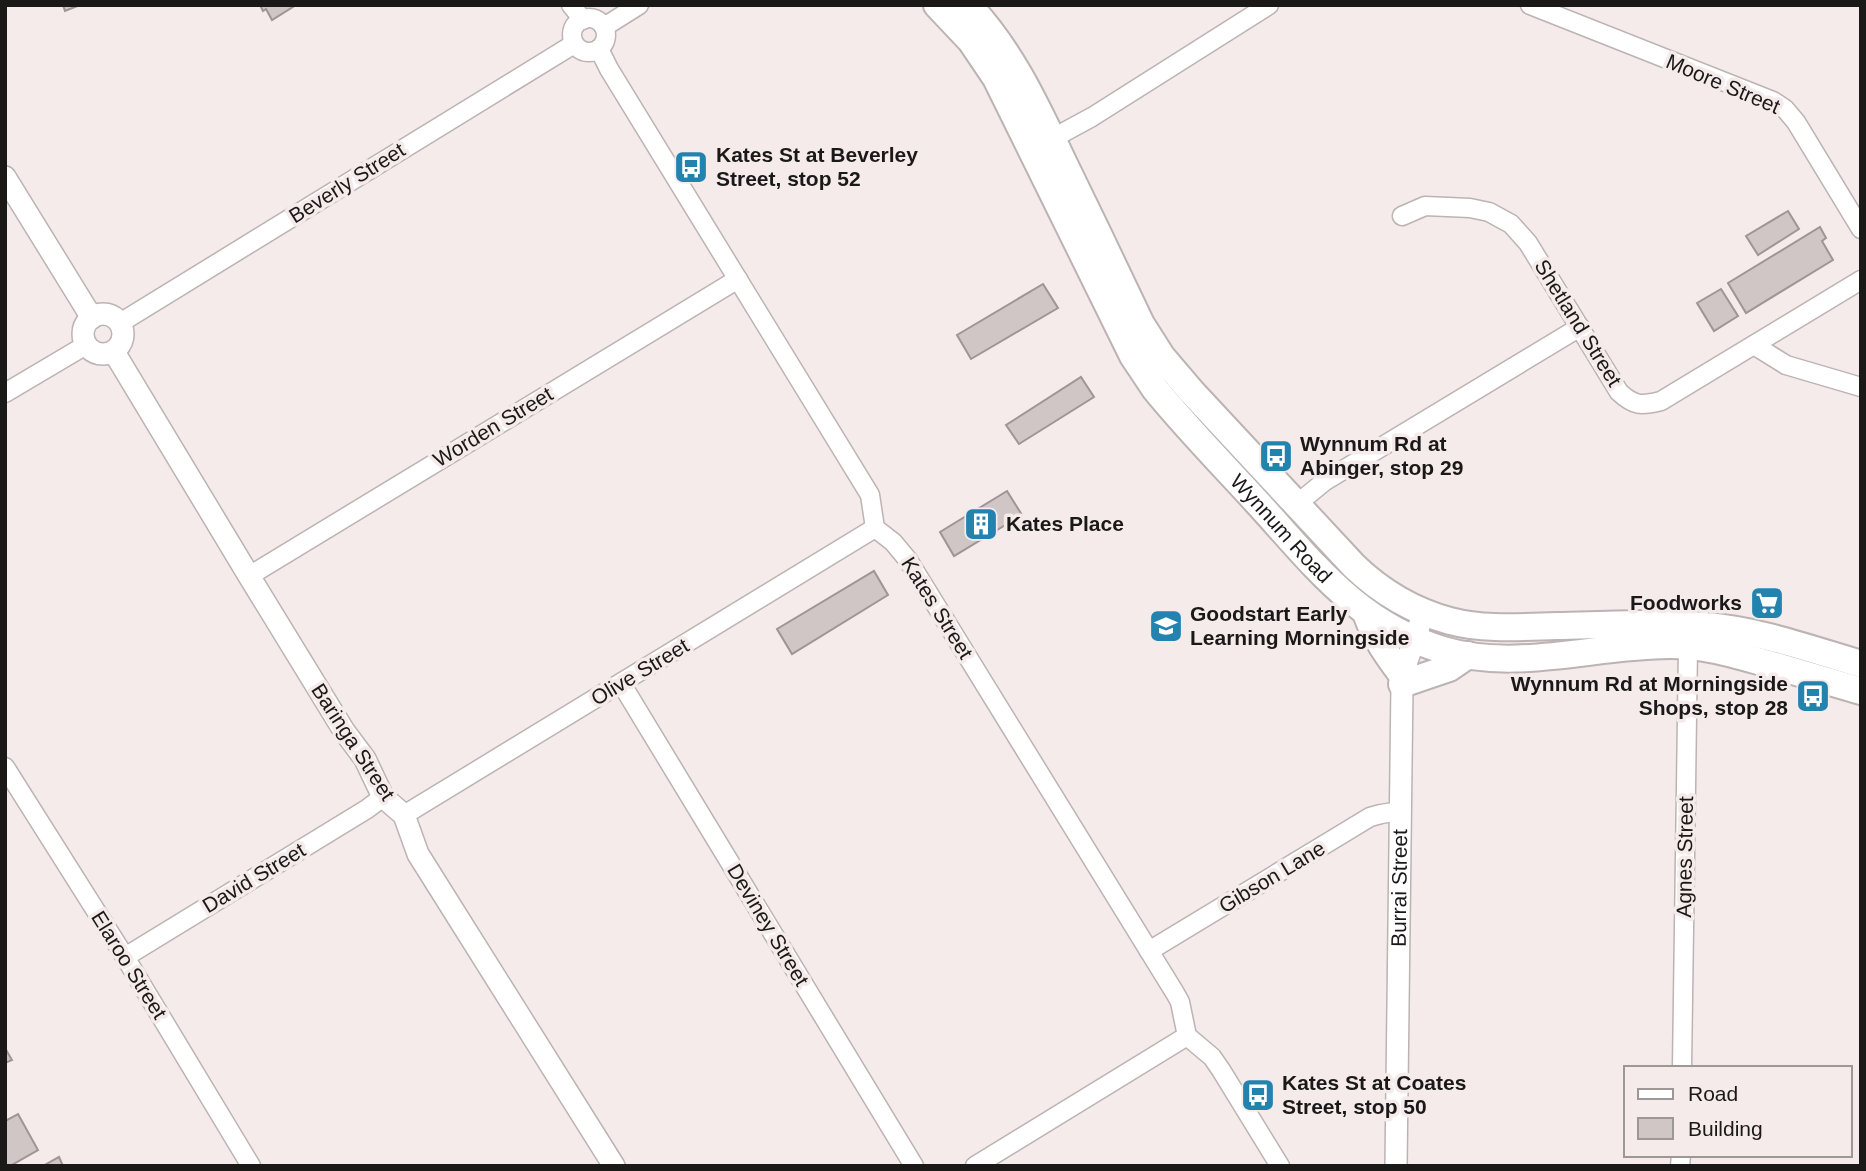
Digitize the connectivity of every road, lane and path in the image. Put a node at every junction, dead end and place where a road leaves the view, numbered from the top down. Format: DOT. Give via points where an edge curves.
graph roads {
  1 [pos="571,5"];
  2 [pos="639,5"];
  3 [pos="937,5"];
  4 [pos="968,5"];
  5 [pos="1269,5"];
  6 [pos="1530,5"];
  7 [pos="583,20"];
  8 [pos="604,27"];
  9 [pos="574,44"];
  10 [pos="600,49"];
  11 [pos="1042,144"];
  12 [pos="5,177"];
  13 [pos="1402,216"];
  14 [pos="1861,229"];
  15 [pos="738,279"];
  16 [pos="1861,280"];
  17 [pos="92,318"];
  18 [pos="120,323"];
  19 [pos="1580,327"];
  20 [pos="86,345"];
  21 [pos="1754,345"];
  22 [pos="114,352"];
  23 [pos="1861,387"];
  24 [pos="5,393"];
  25 [pos="1297,505"];
  26 [pos="875,528"];
  27 [pos="249,576"];
  28 [pos="1424,612"];
  29 [pos="1366,613"];
  30 [pos="1762,636"];
  31 [pos="1415,639"];
  32 [pos="1688,646"];
  33 [pos="1468,655"];
  34 [pos="1861,664"];
  35 [pos="1403,680"];
  36 [pos="621,684"];
  37 [pos="1861,691"];
  38 [pos="5,767"];
  39 [pos="383,797"];
  40 [pos="1400,811"];
  41 [pos="404,815"];
  42 [pos="1149,951"];
  43 [pos="125,957"];
  44 [pos="1187,1036"];
  45 [pos="1682,1066"];
  46 [pos="251,1166"];
  47 [pos="614,1166"];
  48 [pos="914,1166"];
  49 [pos="975,1166"];
  50 [pos="1280,1166"];
  51 [pos="1396,1166"];
  1 -- 7 [label="street"];
  2 -- 8 [label="street"];
  3 -- 11 [label="main road, Wynnum Road" via="963,32"];
  4 -- 11 [label="main road, Wynnum Road" via="992,32 1030,93"];
  5 -- 11 [label="street"];
  6 -- 14 [label="street, Moore Street" via="1785,109"];
  7 -- 8 [label="street"];
  7 -- 9 [label="street" via="575,27"];
  8 -- 10 [label="street" via="606,36"];
  9 -- 10 [label="street" via="583,51"];
  9 -- 18 [label="street, Beverly Street"];
  10 -- 15 [label="street"];
  11 -- 25 [label="main road, Wynnum Road" via="1162,357"];
  11 -- 29 [label="main road, Wynnum Road" via="1133,356 1155,389 1327,579"];
  12 -- 17 [label="street"];
  13 -- 19 [label="street, Shetland Street" via="1425,206 1470,208 1511,224 1528,243"];
  15 -- 26 [label="street" via="870,495"];
  15 -- 27 [label="street, Worden Street"];
  16 -- 21 [label="street, Shetland Street"];
  17 -- 18 [label="street" via="107,314"];
  17 -- 20 [label="street" via="83,331"];
  18 -- 22 [label="street" via="123,338"];
  19 -- 21 [label="street, Shetland Street" via="1619,392 1644,405 1661,401"];
  19 -- 25 [label="street" via="1325,481"];
  20 -- 22 [label="street" via="100,354"];
  20 -- 24 [label="street"];
  21 -- 23 [label="street" via="1786,365"];
  22 -- 27 [label="street, Baringa Street"];
  25 -- 28 [label="main road, Wynnum Road" via="1370,580"];
  26 -- 36 [label="street, Olive Street"];
  26 -- 42 [label="street, Kates Street" via="908,560"];
  27 -- 39 [label="street, Baringa Street" via="365,759"];
  28 -- 30 [label="main road, Wynnum Road" via="1496,627 1676,624"];
  28 -- 31 [label="street, Burrai Street"];
  29 -- 31 [label="main road, Wynnum Road"];
  29 -- 35 [label="main road"];
  30 -- 34 [label="main road, Wynnum Road"];
  30 -- 37 [label="main road" via="1774,653 1840,672"];
  31 -- 33 [label="main road, Wynnum Road"];
  31 -- 35 [label="street, Burrai Street"];
  32 -- 33 [label="main road, Wynnum Road" via="1510,658"];
  32 -- 37 [label="main road, Wynnum Road"];
  32 -- 45 [label="street, Agnes Street"];
  33 -- 35 [label="main road" via="1449,668"];
  35 -- 40 [label="street, Burrai Street"];
  36 -- 41 [label="street, Olive Street"];
  36 -- 48 [label="street, Deviney Street"];
  38 -- 43 [label="street, Elaroo Street"];
  39 -- 41 [label="street, Baringa Street"];
  39 -- 43 [label="street, David Street"];
  40 -- 42 [label="street, Gibson Lane" via="1370,817"];
  40 -- 51 [label="street, Burrai Street"];
  41 -- 47 [label="street, Baringa Street" via="418,854"];
  42 -- 44 [label="street, Kates Street" via="1180,1002"];
  43 -- 46 [label="street, Elaroo Street"];
  44 -- 49 [label="street"];
  44 -- 50 [label="street" via="1212,1057"];
}
